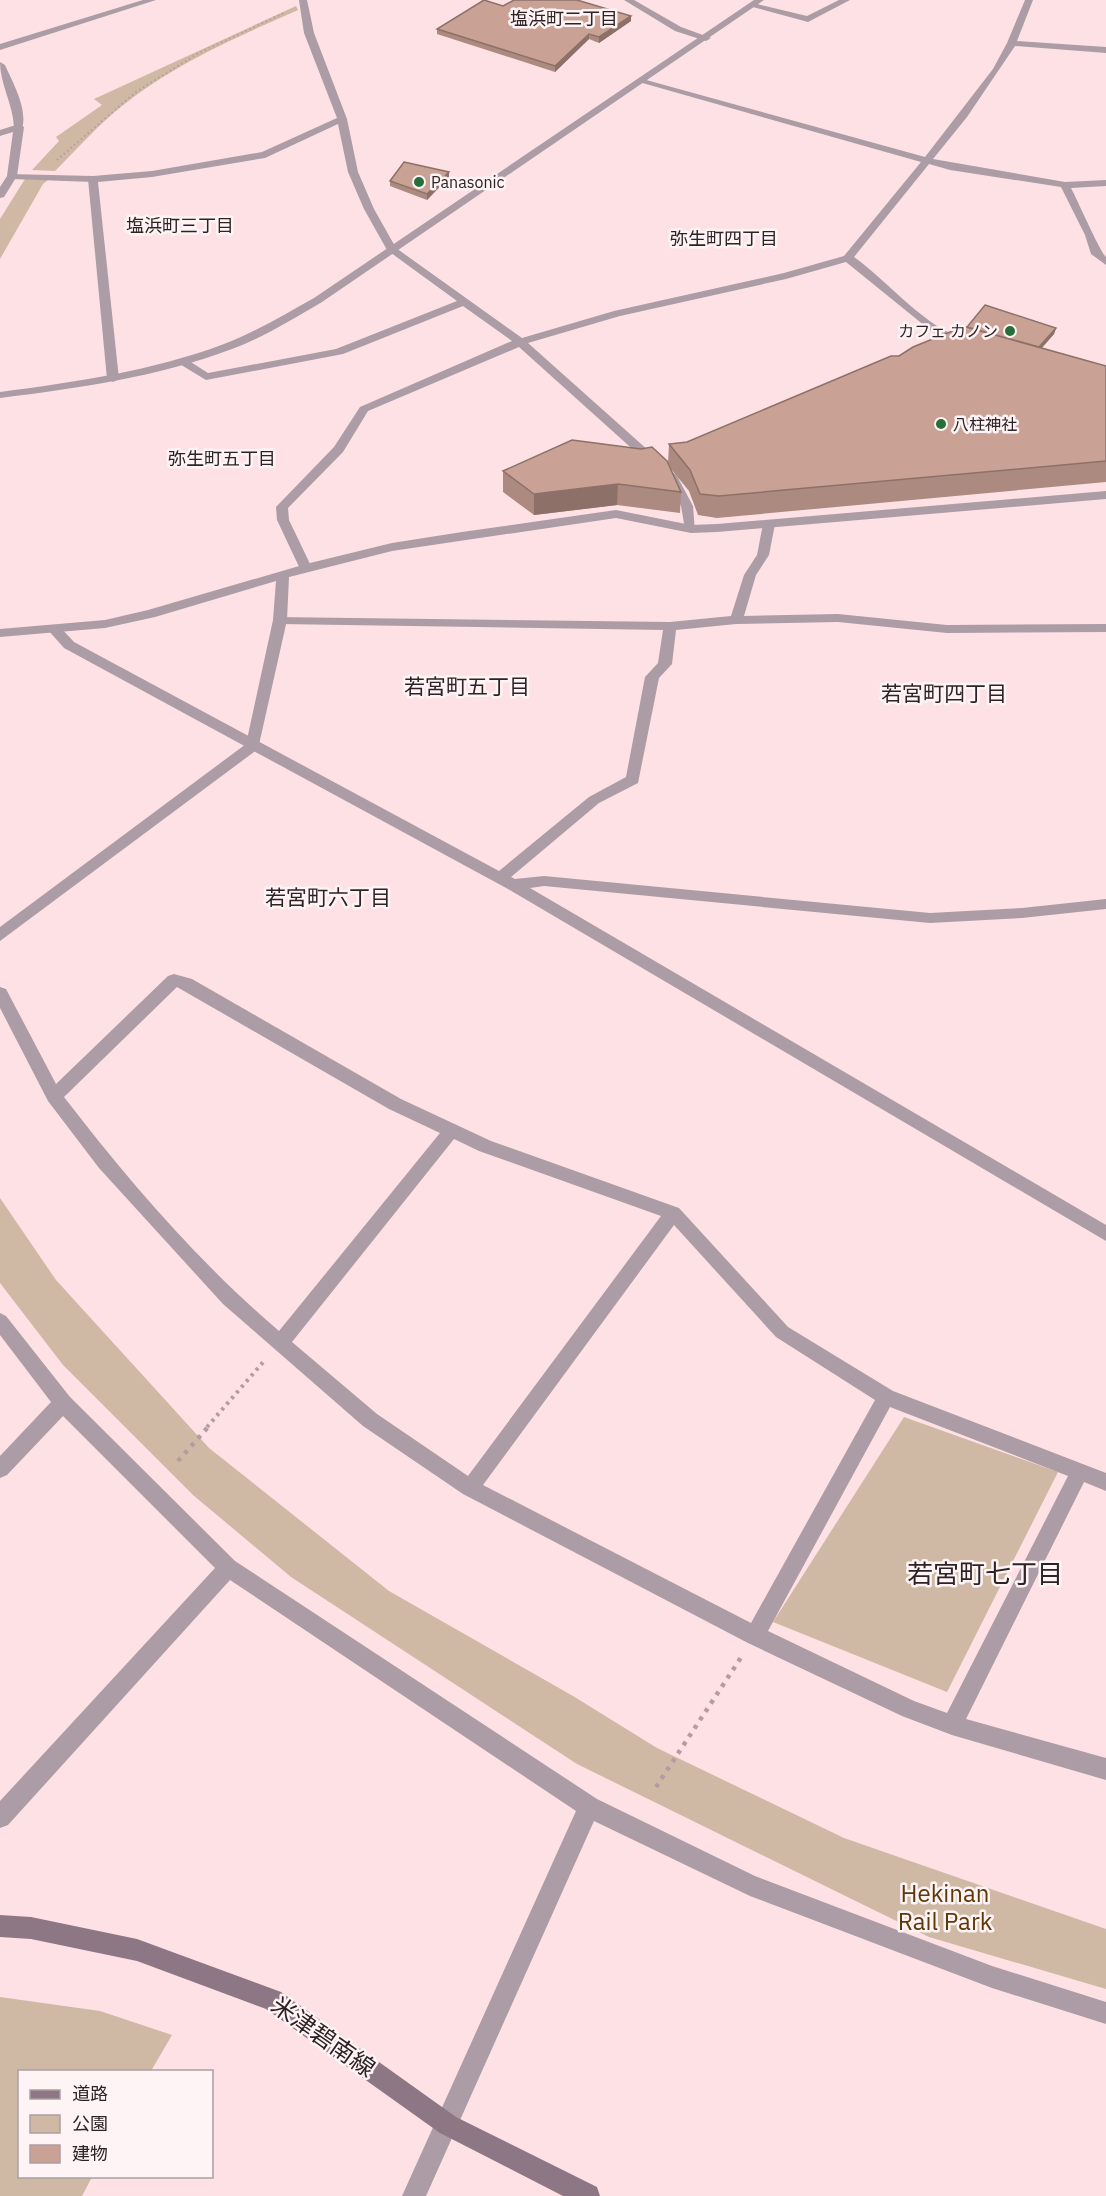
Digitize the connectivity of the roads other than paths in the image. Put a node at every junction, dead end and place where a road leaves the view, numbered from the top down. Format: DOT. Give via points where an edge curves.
graph roads {
  1 [pos="152,0"];
  2 [pos="303,0"];
  3 [pos="628,0"];
  4 [pos="846,0"];
  5 [pos="1029,0"];
  6 [pos="756,3"];
  7 [pos="706,38"];
  8 [pos="1012,43"];
  9 [pos="0,47"];
  10 [pos="1106,50"];
  11 [pos="0,65"];
  12 [pos="642,80"];
  13 [pos="5,86"];
  14 [pos="342,119"];
  15 [pos="19,128"];
  16 [pos="0,133"];
  17 [pos="926,162"];
  18 [pos="12,176"];
  19 [pos="93,179"];
  20 [pos="1106,183"];
  21 [pos="1065,186"];
  22 [pos="0,195"];
  23 [pos="392,250"];
  24 [pos="848,258"];
  25 [pos="1106,262"];
  26 [pos="465,302"];
  27 [pos="520,342"];
  28 [pos="975,344"];
  29 [pos="182,361"];
  30 [pos="113,379"];
  31 [pos="0,395"];
  32 [pos="1106,495"];
  33 [pos="769,524"];
  34 [pos="691,529"];
  35 [pos="306,568"];
  36 [pos="283,574"];
  37 [pos="280,620"];
  38 [pos="736,620"];
  39 [pos="670,626"];
  40 [pos="1106,628"];
  41 [pos="55,630"];
  42 [pos="0,633"];
  43 [pos="253,746"];
  44 [pos="507,881"];
  45 [pos="1106,904"];
  46 [pos="0,935"];
  47 [pos="0,993"];
  48 [pos="54,1096"];
  49 [pos="452,1130"];
  50 [pos="673,1213"];
  51 [pos="1106,1234"];
  52 [pos="0,1322"];
  53 [pos="279,1344"];
  54 [pos="886,1397"];
  55 [pos="63,1403"];
  56 [pos="0,1469"];
  57 [pos="1080,1471"];
  58 [pos="1106,1482"];
  59 [pos="470,1488"];
  60 [pos="228,1568"];
  61 [pos="755,1636"];
  62 [pos="952,1725"];
  63 [pos="1106,1768"];
  64 [pos="589,1807"];
  65 [pos="0,1817"];
  66 [pos="0,1926"];
  67 [pos="1106,2013"];
  68 [pos="448,2125"];
  69 [pos="414,2196"];
  70 [pos="588,2196"];
  1 -- 9 [label="street"];
  2 -- 14 [label="street" via="309,33"];
  3 -- 7 [label="street" via="678,29"];
  4 -- 6 [label="street" via="808,19"];
  5 -- 8 [label="street"];
  6 -- 7 [label="street"];
  7 -- 12 [label="street"];
  8 -- 10 [label="street"];
  8 -- 17 [label="street" via="964,115"];
  11 -- 13 [label="street"];
  12 -- 17 [label="street"];
  12 -- 23 [label="street"];
  13 -- 15 [label="street" via="19,114"];
  14 -- 19 [label="street" via="265,155 152,174"];
  14 -- 23 [label="street" via="354,172"];
  15 -- 16 [label="street"];
  15 -- 18 [label="street"];
  17 -- 21 [label="street"];
  17 -- 24 [label="street"];
  18 -- 19 [label="street"];
  18 -- 22 [label="street"];
  19 -- 30 [label="street"];
  20 -- 21 [label="street"];
  21 -- 25 [label="street" via="1096,254"];
  23 -- 26 [label="street"];
  23 -- 29 [label="street" via="273,326 230,346"];
  24 -- 27 [label="street" via="786,276 618,313"];
  24 -- 28 [label="street" via="876,278 940,340"];
  26 -- 27 [label="street"];
  26 -- 29 [label="street" via="324,356 206,377"];
  27 -- 34 [label="street" via="656,458 687,506"];
  27 -- 35 [label="street" via="364,409 358,415 339,449 282,507 283,520"];
  29 -- 30 [label="street"];
  30 -- 31 [label="street"];
  32 -- 33 [label="street"];
  33 -- 34 [label="street"];
  33 -- 38 [label="street" via="763,555 750,575"];
  34 -- 35 [label="street" via="616,514 392,547"];
  35 -- 36 [label="street"];
  36 -- 37 [label="street"];
  36 -- 41 [label="street" via="150,614"];
  37 -- 39 [label="street"];
  37 -- 43 [label="street"];
  38 -- 39 [label="street"];
  38 -- 40 [label="street" via="838,618 947,629"];
  39 -- 44 [label="street" via="665,664 652,677 633,780 594,800"];
  41 -- 42 [label="street"];
  41 -- 43 [label="street" via="69,645"];
  43 -- 44 [label="street"];
  43 -- 46 [label="street"];
  44 -- 45 [label="street" via="544,881 930,918 1022,914"];
  44 -- 51 [label="street"];
  47 -- 48 [label="street"];
  48 -- 49 [label="street" via="174,980 186,983 395,1104"];
  48 -- 53 [label="street" via="105,1163 229,1299"];
  49 -- 50 [label="street" via="485,1146"];
  49 -- 53 [label="street"];
  50 -- 54 [label="street" via="782,1332"];
  50 -- 59 [label="street"];
  52 -- 55 [label="street"];
  53 -- 59 [label="street" via="370,1420"];
  54 -- 57 [label="street"];
  54 -- 61 [label="street"];
  55 -- 56 [label="street"];
  55 -- 60 [label="street"];
  57 -- 58 [label="street"];
  57 -- 62 [label="street"];
  59 -- 61 [label="street"];
  60 -- 64 [label="street"];
  60 -- 65 [label="street"];
  61 -- 62 [label="street" via="909,1709"];
  62 -- 63 [label="street"];
  64 -- 67 [label="street" via="750,1884 992,1977"];
  64 -- 68 [label="street"];
  66 -- 68 [label="main road, 米津碧南線" via="31,1928 137,1950 273,2000"];
  68 -- 69 [label="street"];
  68 -- 70 [label="main road, 米津碧南線"];
}
